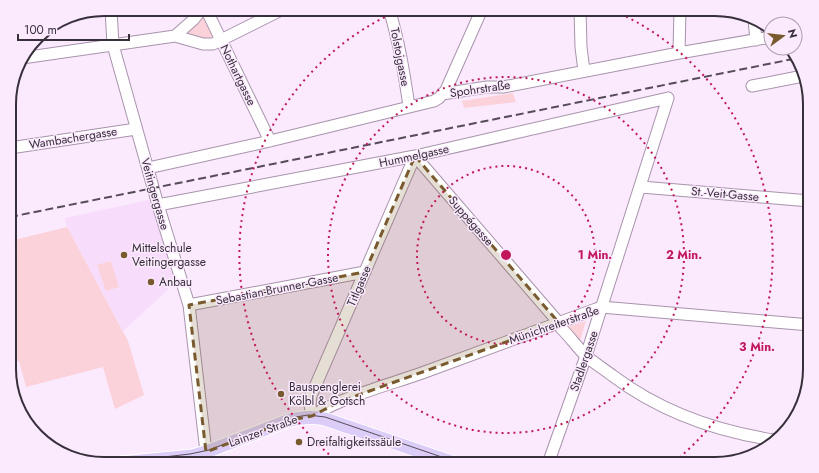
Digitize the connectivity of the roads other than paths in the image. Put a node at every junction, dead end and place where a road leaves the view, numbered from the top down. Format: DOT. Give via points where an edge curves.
graph roads {
  1 [pos="111,16"];
  2 [pos="197,16"];
  3 [pos="209,16"];
  4 [pos="269,16"];
  5 [pos="391,16"];
  6 [pos="479,16"];
  7 [pos="580,16"];
  8 [pos="680,16"];
  9 [pos="755,26"];
  10 [pos="175,36"];
  11 [pos="763,39"];
  12 [pos="756,40"];
  13 [pos="221,41"];
  14 [pos="113,45"];
  15 [pos="679,53"];
  16 [pos="30,57"];
  17 [pos="584,71"];
  18 [pos="798,77"];
  19 [pos="752,86"];
  20 [pos="442,94"];
  21 [pos="668,98"];
  22 [pos="409,106"];
  23 [pos="136,129"];
  24 [pos="270,141"];
  25 [pos="16,147"];
  26 [pos="415,156"];
  27 [pos="148,168"];
  28 [pos="641,187"];
  29 [pos="803,200"];
  30 [pos="158,205"];
  31 [pos="365,272"];
  32 [pos="190,306"];
  33 [pos="601,307"];
  34 [pos="559,323"];
  35 [pos="803,324"];
  36 [pos="586,356"];
  37 [pos="312,416"];
  38 [pos="768,439"];
  39 [pos="206,452"];
  40 [pos="187,457"];
  41 [pos="436,457"];
  42 [pos="550,457"];
  1 -- 14 [label="street, Veitingergasse"];
  2 -- 10 [label="street"];
  3 -- 13 [label="street, Nothartgasse"];
  4 -- 13 [label="street"];
  5 -- 22 [label="street, Tolstojgasse" via="401,54"];
  6 -- 20 [label="street" via="449,84"];
  7 -- 17 [label="street"];
  8 -- 15 [label="street"];
  9 -- 12 [label="street"];
  10 -- 13 [label="street" via="207,45"];
  10 -- 14 [label="street"];
  11 -- 12 [label="street, Spohrstraße"];
  12 -- 15 [label="street, Spohrstraße"];
  13 -- 24 [label="street, Nothartgasse"];
  14 -- 16 [label="street"];
  14 -- 23 [label="street, Veitingergasse"];
  15 -- 17 [label="street, Spohrstraße"];
  17 -- 20 [label="street, Spohrstraße"];
  18 -- 19 [label="street"];
  20 -- 22 [label="street, Spohrstraße" via="434,101"];
  21 -- 26 [label="street, Hummelgasse"];
  21 -- 28 [label="street, Stadlergasse"];
  22 -- 24 [label="street, Spohrstraße"];
  23 -- 25 [label="street, Wambachergasse"];
  23 -- 27 [label="street, Veitingergasse"];
  24 -- 27 [label="street, Spohrstraße"];
  26 -- 30 [label="street, Hummelgasse"];
  26 -- 31 [label="street, Titlgasse"];
  26 -- 34 [label="street, Suppégasse"];
  27 -- 30 [label="street, Veitingergasse"];
  28 -- 29 [label="street, St.-Veit-Gasse"];
  28 -- 33 [label="street, Stadlergasse"];
  30 -- 32 [label="street, Veitingergasse"];
  31 -- 32 [label="street, Sebastian-Brunner-Gasse"];
  31 -- 37 [label="street, Titlgasse" via="311,396"];
  32 -- 39 [label="street, Veitingergasse"];
  33 -- 34 [label="street, Münichreiterstraße"];
  33 -- 35 [label="street, Münichreiterstraße"];
  33 -- 36 [label="street, Stadlergasse"];
  34 -- 36 [label="street, Suppégasse"];
  34 -- 37 [label="street, Münichreiterstraße" via="339,402"];
  36 -- 38 [label="street, Suppégasse" via="624,384 684,417 715,428"];
  36 -- 42 [label="street, Stadlergasse"];
  37 -- 39 [label="main road, Lainzer Straße" via="299,417"];
  37 -- 41 [label="main road, Lainzer Straße"];
  39 -- 40 [label="main road, Lainzer Straße"];
}
